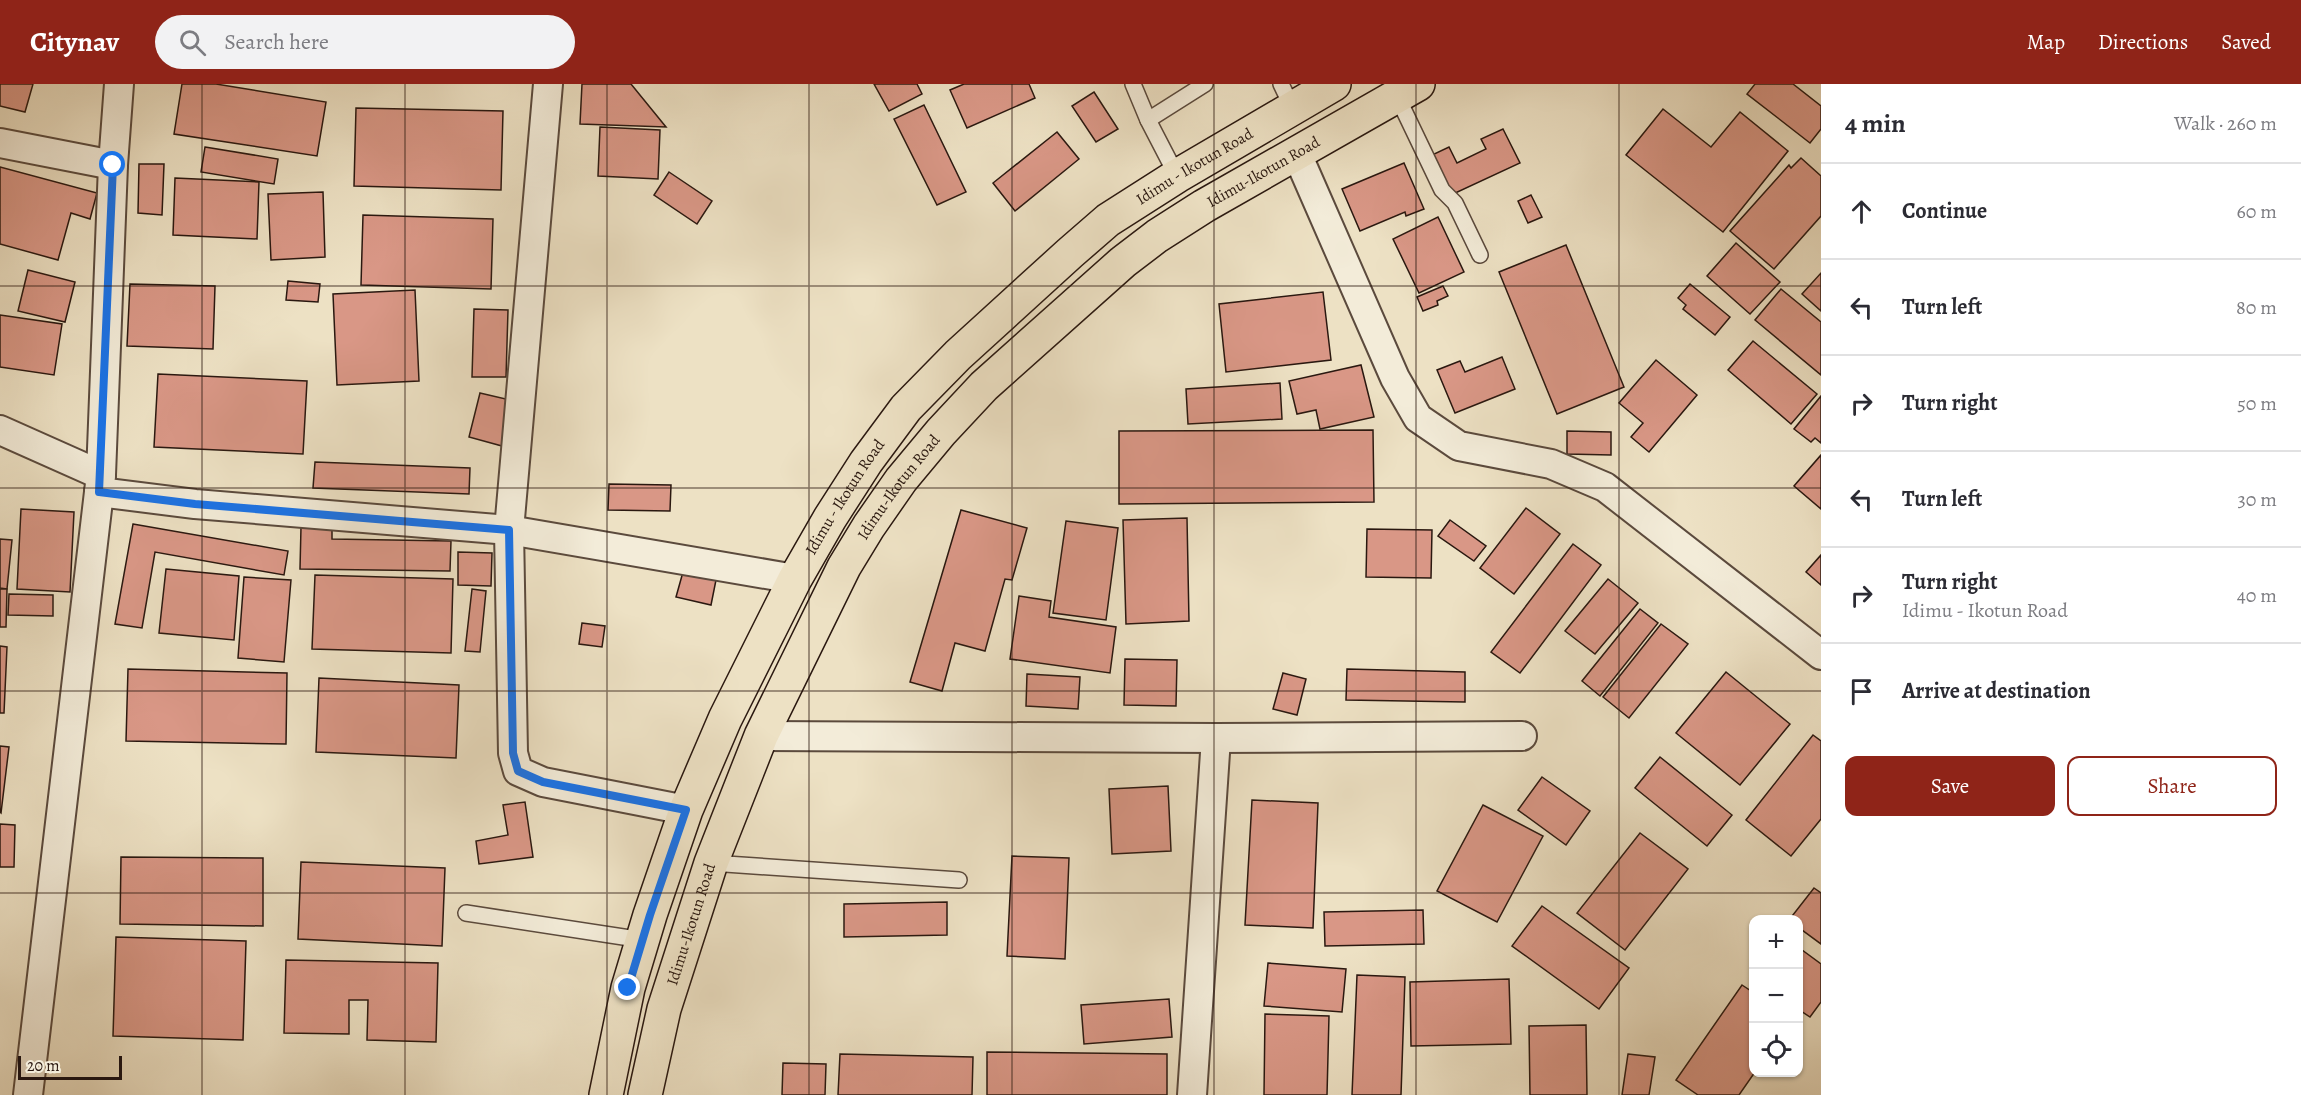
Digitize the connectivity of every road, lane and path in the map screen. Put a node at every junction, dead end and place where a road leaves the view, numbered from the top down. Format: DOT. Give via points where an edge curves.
graph roads {
  1 [pos="119,84"];
  2 [pos="548,84"];
  3 [pos="1133,84"];
  4 [pos="1205,84"];
  5 [pos="1329,87"];
  6 [pos="1407,90"];
  7 [pos="1286,96"];
  8 [pos="1148,120"];
  9 [pos="1344,125"];
  10 [pos="0,143"];
  11 [pos="1297,154"];
  12 [pos="113,165"];
  13 [pos="1178,176"];
  14 [pos="1480,255"];
  15 [pos="0,430"];
  16 [pos="100,484"];
  17 [pos="509,530"];
  18 [pos="795,579"];
  19 [pos="1821,655"];
  20 [pos="761,736"];
  21 [pos="1522,736"];
  22 [pos="1216,738"];
  23 [pos="686,810"];
  24 [pos="711,863"];
  25 [pos="959,880"];
  26 [pos="466,913"];
  27 [pos="643,940"];
  28 [pos="28,1095"];
  29 [pos="606,1095"];
  30 [pos="645,1095"];
  31 [pos="1191,1095"];
  1 -- 12 [label="street"];
  2 -- 17 [label="street"];
  3 -- 8 [label="lane"];
  4 -- 8 [label="lane"];
  5 -- 7 [label="main road, Idimu - Ikotun Road"];
  5 -- 9 [label="main road"];
  6 -- 9 [label="main road, Idimu-Ikotun Road"];
  6 -- 14 [label="lane" via="1442,190 1455,202"];
  7 -- 13 [label="main road, Idimu - Ikotun Road"];
  8 -- 13 [label="lane"];
  9 -- 11 [label="main road, Idimu-Ikotun Road"];
  10 -- 12 [label="street"];
  11 -- 19 [label="street" via="1395,378 1418,418 1459,446 1551,464 1605,487"];
  11 -- 20 [label="main road, Idimu-Ikotun Road" via="1204,206 1123,262 984,386 941,432 901,480 844,567"];
  12 -- 16 [label="street"];
  13 -- 18 [label="main road, Idimu - Ikotun Road" via="1108,220 958,355 906,408 866,462"];
  15 -- 16 [label="street"];
  16 -- 17 [label="street" via="195,504"];
  16 -- 28 [label="street"];
  17 -- 18 [label="street"];
  17 -- 23 [label="street" via="513,753 518,771 543,782"];
  18 -- 23 [label="main road, Idimu - Ikotun Road" via="725,719"];
  20 -- 22 [label="street"];
  20 -- 24 [label="main road, Idimu-Ikotun Road"];
  21 -- 22 [label="street"];
  22 -- 31 [label="street"];
  23 -- 27 [label="main road, Idimu - Ikotun Road"];
  24 -- 25 [label="lane"];
  24 -- 30 [label="main road, Idimu-Ikotun Road" via="664,1010"];
  26 -- 27 [label="lane"];
  27 -- 29 [label="main road, Idimu - Ikotun Road" via="628,988"];
}
